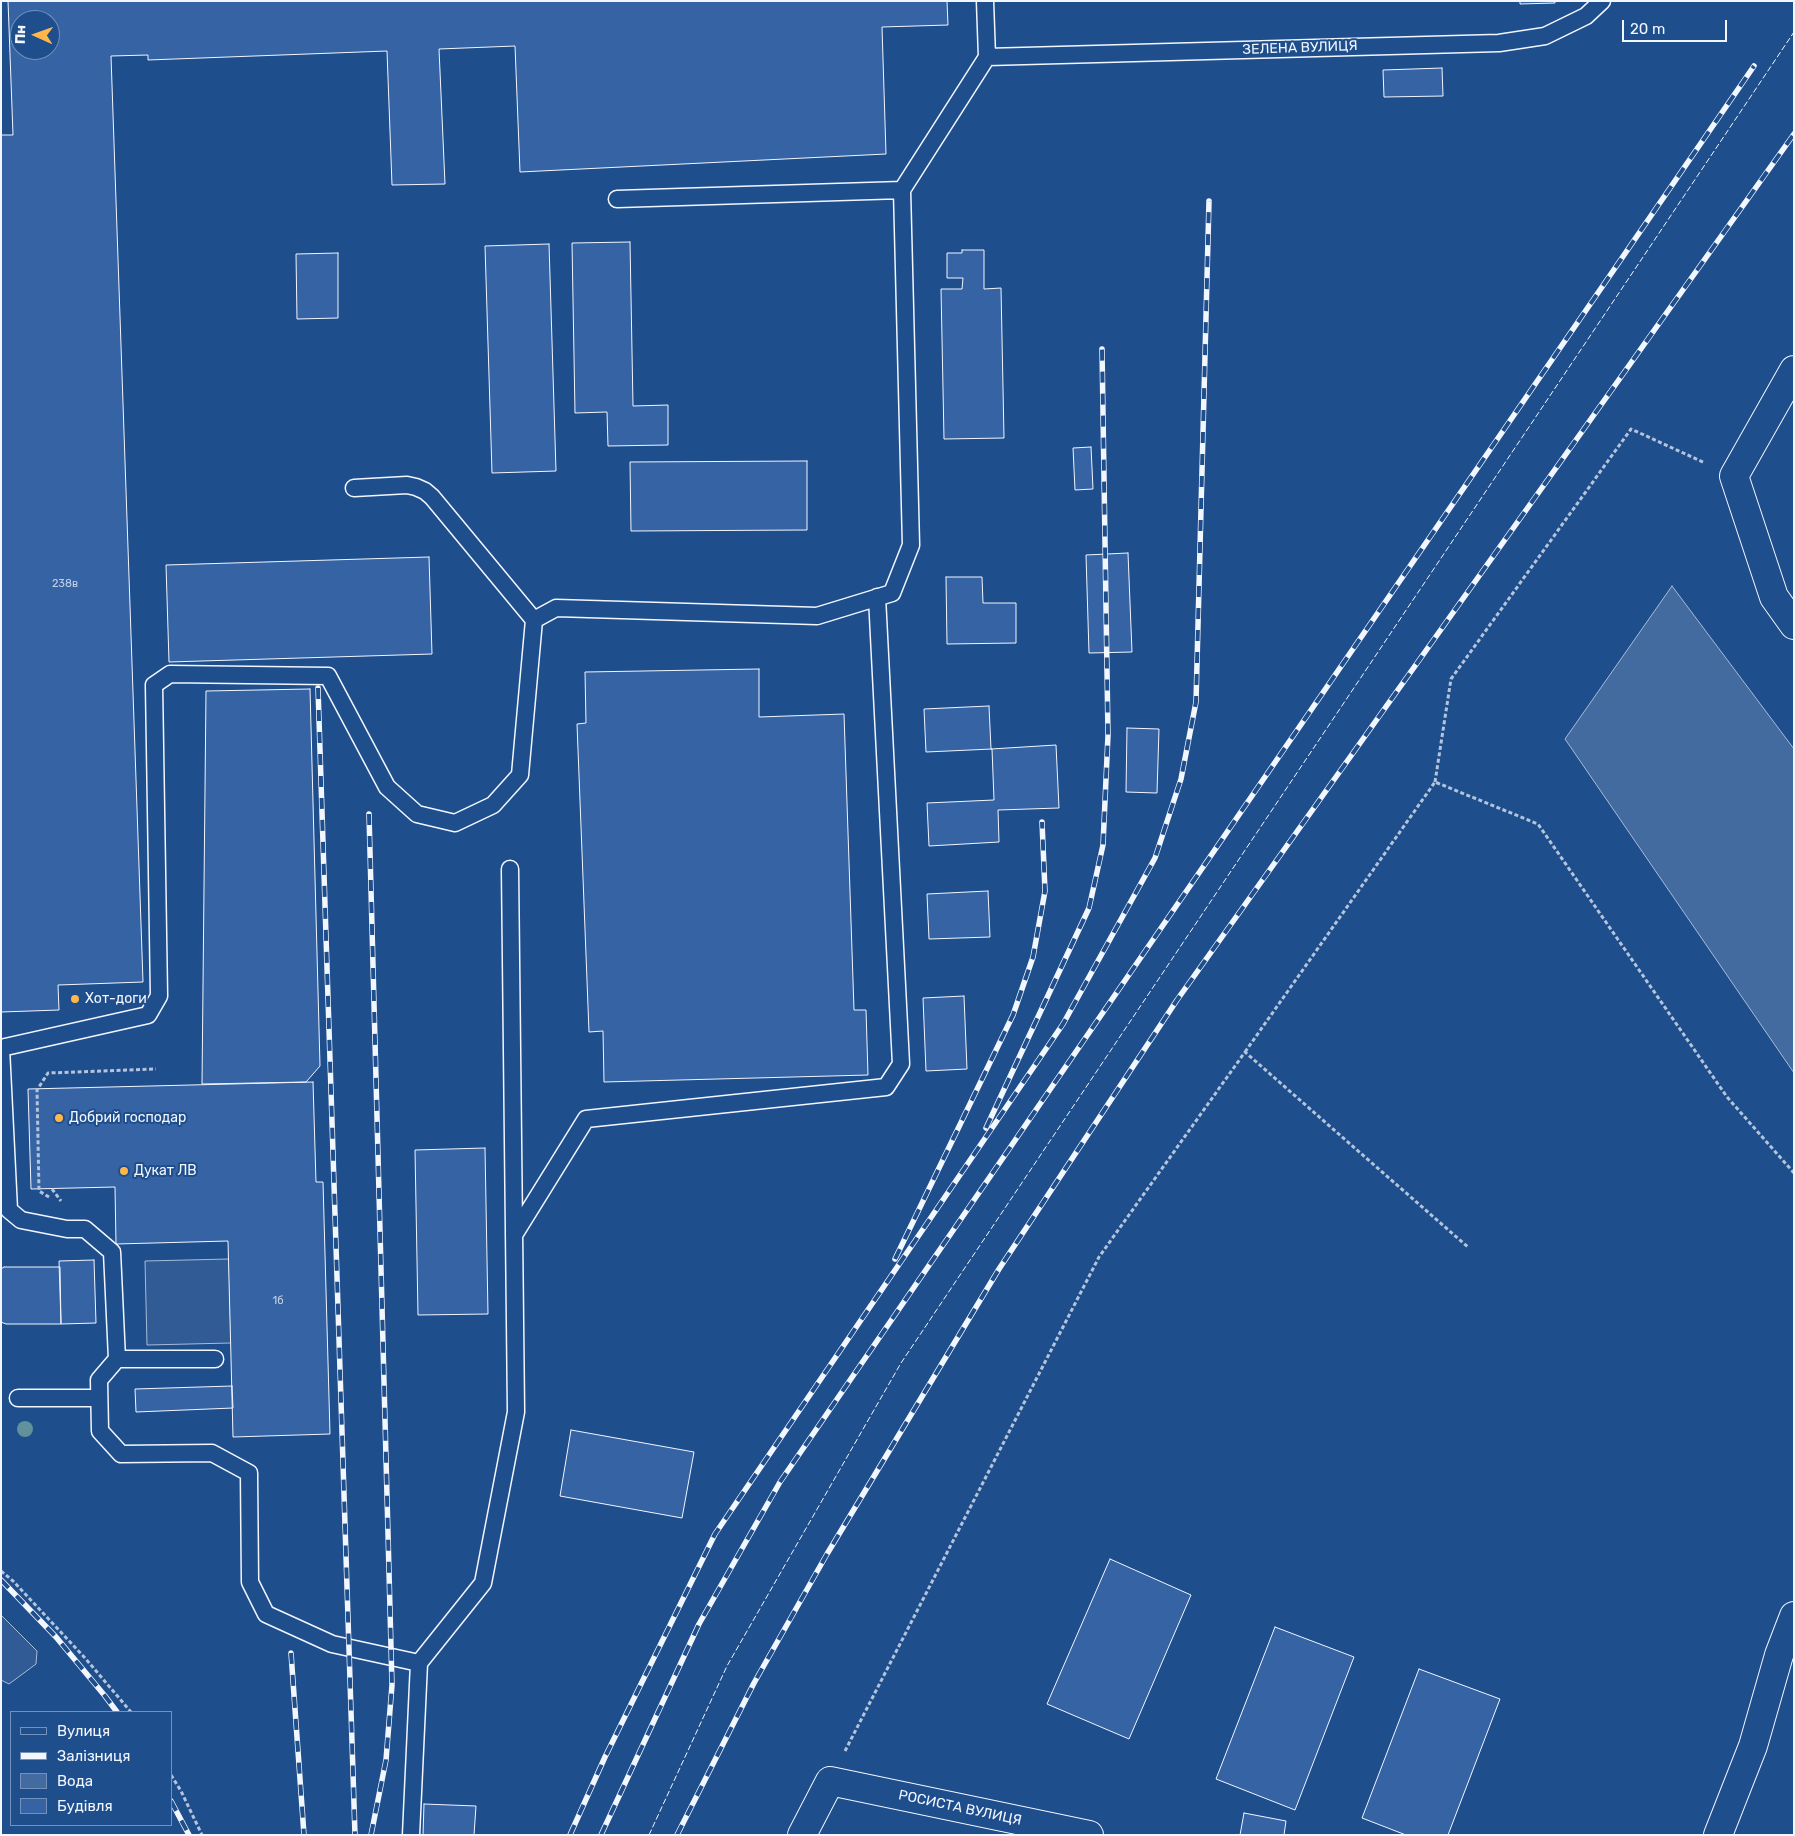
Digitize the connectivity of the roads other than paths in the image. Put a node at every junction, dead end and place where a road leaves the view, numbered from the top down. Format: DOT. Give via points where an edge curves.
graph roads {
  1 [pos="985,1"];
  2 [pos="1602,1"];
  3 [pos="987,57"];
  4 [pos="902,190"];
  5 [pos="617,199"];
  6 [pos="1794,370"];
  7 [pos="354,488"];
  8 [pos="877,597"];
  9 [pos="534,620"];
  10 [pos="1794,626"];
  11 [pos="510,869"];
  12 [pos="1,1048"];
  13 [pos="514,1235"];
  14 [pos="117,1358"];
  15 [pos="215,1359"];
  16 [pos="18,1398"];
  17 [pos="100,1398"];
  18 [pos="1794,1616"];
  19 [pos="419,1663"];
  20 [pos="411,1835"];
  21 [pos="802,1835"];
  22 [pos="1089,1835"];
  23 [pos="1718,1835"];
  1 -- 3 [label="lane"];
  2 -- 3 [label="lane, ЗЕЛЕНА ВУЛИЦЯ" via="1586,16 1545,36 1499,43"];
  3 -- 4 [label="lane"];
  4 -- 5 [label="lane"];
  4 -- 8 [label="lane" via="911,545 892,593"];
  6 -- 10 [label="street" via="1734,476 1774,597"];
  7 -- 9 [label="lane" via="416,486 425,491"];
  8 -- 9 [label="lane" via="817,616 556,608"];
  8 -- 13 [label="lane" via="901,1064 886,1087 586,1119"];
  9 -- 12 [label="lane" via="520,775 493,805 456,823 417,814 387,787 328,676 170,674 154,685 159,996 148,1015"];
  11 -- 13 [label="lane"];
  12 -- 14 [label="lane" via="9,1210 21,1220 67,1229 85,1229 112,1252"];
  13 -- 19 [label="lane" via="516,1412 483,1584"];
  14 -- 15 [label="lane"];
  14 -- 17 [label="lane" via="99,1380"];
  16 -- 17 [label="lane"];
  17 -- 19 [label="lane" via="100,1431 121,1454 212,1453 249,1473 250,1582 266,1614 332,1644"];
  18 -- 23 [label="street" via="1779,1655 1754,1746"];
  19 -- 20 [label="lane"];
  21 -- 22 [label="street, РОСИСТА ВУЛИЦЯ" via="830,1781"];
}
